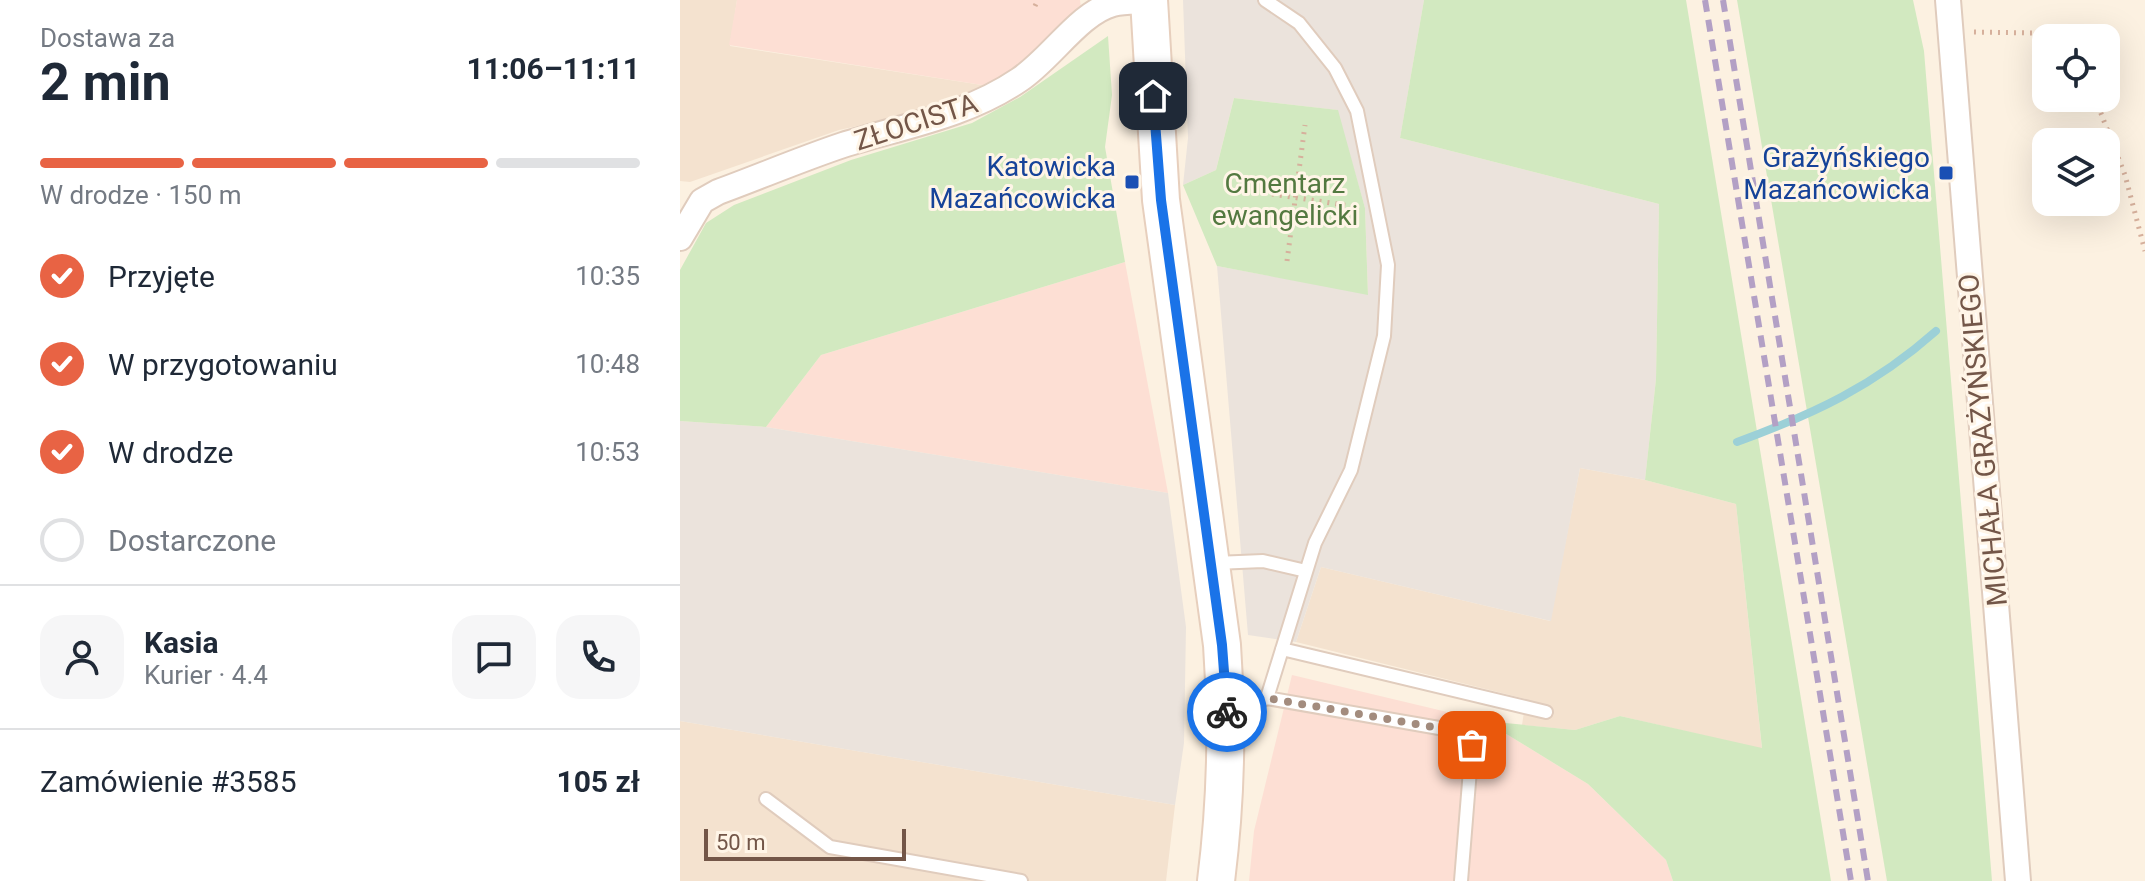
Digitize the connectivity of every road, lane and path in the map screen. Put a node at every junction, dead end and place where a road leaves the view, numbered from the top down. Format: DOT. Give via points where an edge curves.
graph roads {
  1 [pos="1149,0"];
  2 [pos="1265,0"];
  3 [pos="1948,0"];
  4 [pos="1950,32"];
  5 [pos="2032,33"];
  6 [pos="2100,112"];
  7 [pos="1305,125"];
  8 [pos="1272,194"];
  9 [pos="1295,198"];
  10 [pos="691,200"];
  11 [pos="1378,206"];
  12 [pos="680,238"];
  13 [pos="2145,251"];
  14 [pos="1287,261"];
  15 [pos="1212,563"];
  16 [pos="1306,571"];
  17 [pos="1282,649"];
  18 [pos="1267,698"];
  19 [pos="1546,712"];
  20 [pos="1227,718"];
  21 [pos="766,799"];
  22 [pos="1021,881"];
  23 [pos="1216,881"];
  24 [pos="1461,881"];
  25 [pos="2018,881"];
  1 -- 10 [label="street, ZŁOCISTA" via="1098,10 1021,79 965,110 842,146"];
  1 -- 15 [label="street" via="1161,200"];
  2 -- 11 [label="lane" via="1299,23 1335,68 1357,111"];
  3 -- 4 [label="street, MICHAŁA GRAŻYŃSKIEGO"];
  4 -- 5 [label="path"];
  4 -- 25 [label="street, MICHAŁA GRAŻYŃSKIEGO"];
  6 -- 13 [label="path" via="2125,175"];
  7 -- 9 [label="path"];
  8 -- 9 [label="path"];
  9 -- 11 [label="path"];
  9 -- 14 [label="path"];
  10 -- 12 [label="street, ZŁOCISTA"];
  11 -- 16 [label="lane" via="1388,265 1384,336 1351,470"];
  15 -- 16 [label="lane" via="1263,561"];
  15 -- 20 [label="street"];
  16 -- 17 [label="lane"];
  17 -- 18 [label="lane"];
  17 -- 19 [label="lane"];
  18 -- 20 [label="lane"];
  18 -- 24 [label="lane" via="1470,736"];
  20 -- 23 [label="street"];
  21 -- 22 [label="lane" via="830,847"];
}
